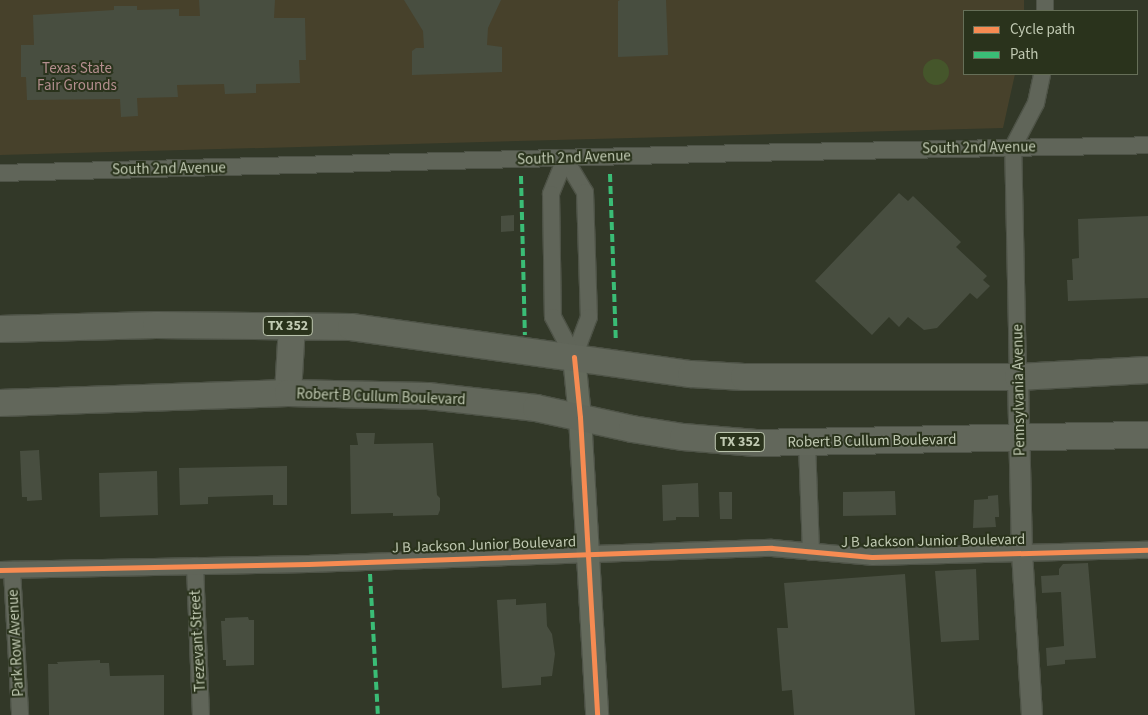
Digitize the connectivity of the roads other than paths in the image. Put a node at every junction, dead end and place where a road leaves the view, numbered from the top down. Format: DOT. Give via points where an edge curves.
graph roads {
  1 [pos="1042,75"];
  2 [pos="1148,146"];
  3 [pos="1014,147"];
  4 [pos="565,159"];
  5 [pos="0,173"];
  6 [pos="292,326"];
  7 [pos="0,329"];
  8 [pos="574,357"];
  9 [pos="1148,370"];
  10 [pos="1018,377"];
  11 [pos="288,393"];
  12 [pos="0,403"];
  13 [pos="580,417"];
  14 [pos="1148,435"];
  15 [pos="1020,437"];
  16 [pos="807,443"];
  17 [pos="1148,550"];
  18 [pos="811,552"];
  19 [pos="1022,552"];
  20 [pos="588,555"];
  21 [pos="195,566"];
  22 [pos="6,570"];
  23 [pos="1031,714"];
  24 [pos="20,715"];
  25 [pos="201,715"];
  26 [pos="597,715"];
  1 -- 3 [label="street, Pennsylvania Avenue" via="1036,102"];
  2 -- 3 [label="street, South 2nd Avenue"];
  3 -- 4 [label="street, South 2nd Avenue"];
  3 -- 10 [label="street, Pennsylvania Avenue"];
  4 -- 5 [label="street, South 2nd Avenue"];
  4 -- 8 [label="street" via="551,194 553,317"];
  4 -- 8 [label="street" via="585,192 588,317"];
  6 -- 7 [label="main road, TX 352"];
  6 -- 8 [label="main road, TX 352" via="351,327"];
  6 -- 11 [label="main road"];
  8 -- 10 [label="main road, TX 352" via="691,374 744,377"];
  8 -- 13 [label="main road"];
  9 -- 10 [label="main road, TX 352"];
  10 -- 15 [label="street, Pennsylvania Avenue"];
  11 -- 12 [label="main road, Robert B Cullum Boulevard / TX 352"];
  11 -- 13 [label="main road, Robert B Cullum Boulevard / TX 352" via="428,396 536,408"];
  13 -- 16 [label="main road, Robert B Cullum Boulevard / TX 352" via="683,437"];
  13 -- 20 [label="main road"];
  14 -- 15 [label="main road, Robert B Cullum Boulevard / TX 352"];
  15 -- 16 [label="main road, Robert B Cullum Boulevard / TX 352"];
  15 -- 19 [label="street, Pennsylvania Avenue"];
  16 -- 18 [label="street"];
  17 -- 19 [label="street, J B Jackson Junior Boulevard"];
  18 -- 19 [label="street, J B Jackson Junior Boulevard" via="872,557"];
  18 -- 20 [label="street, J B Jackson Junior Boulevard" via="772,548"];
  19 -- 23 [label="street, Pennsylvania Avenue"];
  20 -- 21 [label="street, J B Jackson Junior Boulevard"];
  20 -- 26 [label="main road"];
  21 -- 22 [label="street, J B Jackson Junior Boulevard"];
  21 -- 25 [label="street, Trezevant Street"];
  22 -- 24 [label="street, Park Row Avenue"];
}
